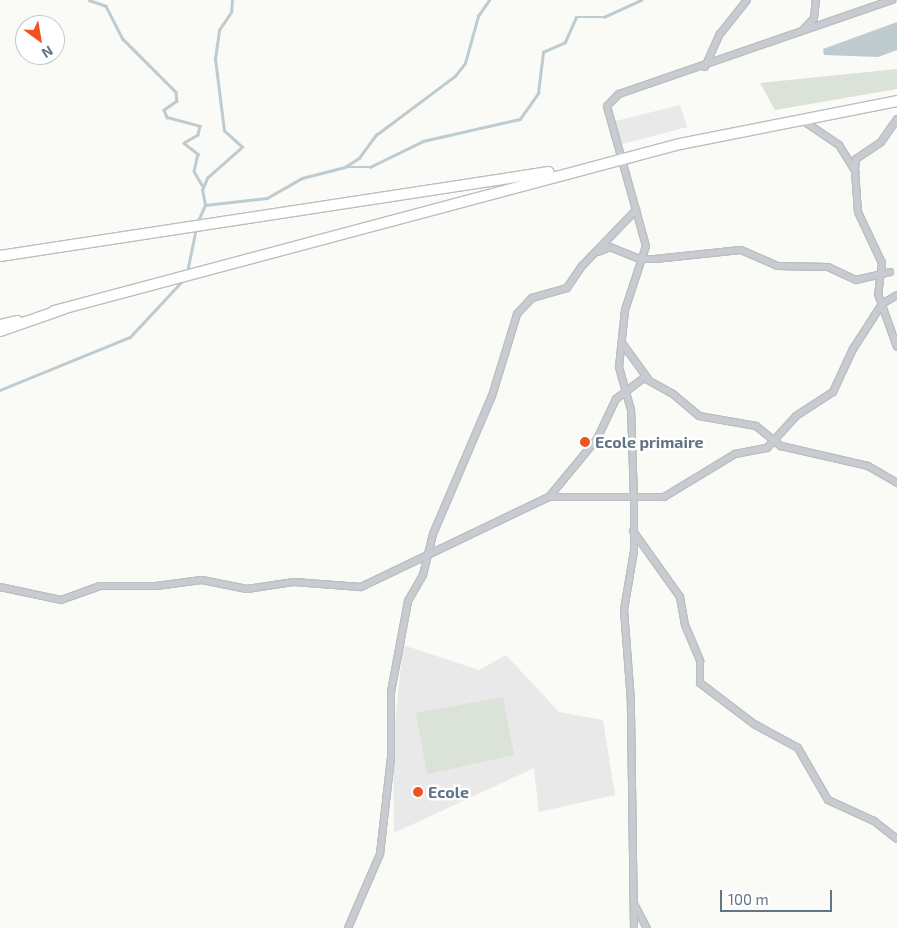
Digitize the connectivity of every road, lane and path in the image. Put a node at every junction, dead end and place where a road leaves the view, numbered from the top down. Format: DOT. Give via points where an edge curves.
graph roads {
  1 [pos="747,0"];
  2 [pos="816,0"];
  3 [pos="892,0"];
  4 [pos="802,31"];
  5 [pos="705,67"];
  6 [pos="897,101"];
  7 [pos="797,118"];
  8 [pos="897,119"];
  9 [pos="619,159"];
  10 [pos="855,171"];
  11 [pos="636,210"];
  12 [pos="594,254"];
  13 [pos="0,256"];
  14 [pos="642,259"];
  15 [pos="882,264"];
  16 [pos="890,272"];
  17 [pos="880,276"];
  18 [pos="897,276"];
  19 [pos="897,295"];
  20 [pos="882,304"];
  21 [pos="63,309"];
  22 [pos="0,325"];
  23 [pos="0,331"];
  24 [pos="622,343"];
  25 [pos="897,347"];
  26 [pos="648,379"];
  27 [pos="624,391"];
  28 [pos="777,441"];
  29 [pos="897,483"];
  30 [pos="549,497"];
  31 [pos="634,499"];
  32 [pos="633,531"];
  33 [pos="427,558"];
  34 [pos="0,588"];
  35 [pos="897,839"];
  36 [pos="633,903"];
  37 [pos="348,928"];
  38 [pos="634,928"];
  39 [pos="648,928"];
  1 -- 5 [label="street" via="720,34"];
  2 -- 4 [label="street" via="814,18"];
  3 -- 4 [label="street"];
  4 -- 5 [label="street"];
  5 -- 9 [label="street" via="612,99 606,113"];
  6 -- 7 [label="main road"];
  7 -- 9 [label="main road"];
  7 -- 10 [label="street" via="834,140"];
  8 -- 10 [label="street" via="881,142 856,159"];
  9 -- 11 [label="street"];
  9 -- 13 [label="main road"];
  9 -- 21 [label="main road" via="209,267"];
  10 -- 15 [label="street" via="858,212"];
  11 -- 12 [label="street"];
  11 -- 14 [label="street" via="645,236"];
  12 -- 14 [label="street" via="610,247"];
  12 -- 33 [label="street" via="567,288 532,298 518,314 492,396 453,482"];
  14 -- 17 [label="street" via="741,250 778,266 828,267 856,280"];
  14 -- 24 [label="street" via="627,301"];
  15 -- 16 [label="street"];
  15 -- 17 [label="street"];
  16 -- 17 [label="street"];
  16 -- 18 [label="street"];
  17 -- 20 [label="street" via="878,294"];
  19 -- 20 [label="street"];
  20 -- 25 [label="street"];
  20 -- 28 [label="street" via="853,349 833,392 796,416"];
  21 -- 22 [label="main road"];
  21 -- 23 [label="main road"];
  24 -- 26 [label="street"];
  24 -- 27 [label="street" via="620,380"];
  26 -- 27 [label="street"];
  26 -- 28 [label="street" via="699,416 756,426"];
  27 -- 30 [label="street" via="592,446"];
  27 -- 31 [label="street" via="631,410"];
  28 -- 29 [label="street" via="792,450 868,466"];
  28 -- 31 [label="street" via="735,454 664,496"];
  30 -- 31 [label="street"];
  30 -- 33 [label="street"];
  31 -- 32 [label="street"];
  32 -- 35 [label="street" via="680,597 685,625 700,661 700,683 706,690 798,748 828,800 874,821"];
  32 -- 36 [label="street" via="624,610 631,700"];
  33 -- 34 [label="street" via="361,587 294,582 247,589 202,580 156,586 100,586 61,600"];
  33 -- 37 [label="street" via="423,575 412,589 398,642 380,854"];
  36 -- 38 [label="street"];
  36 -- 39 [label="street"];
}
